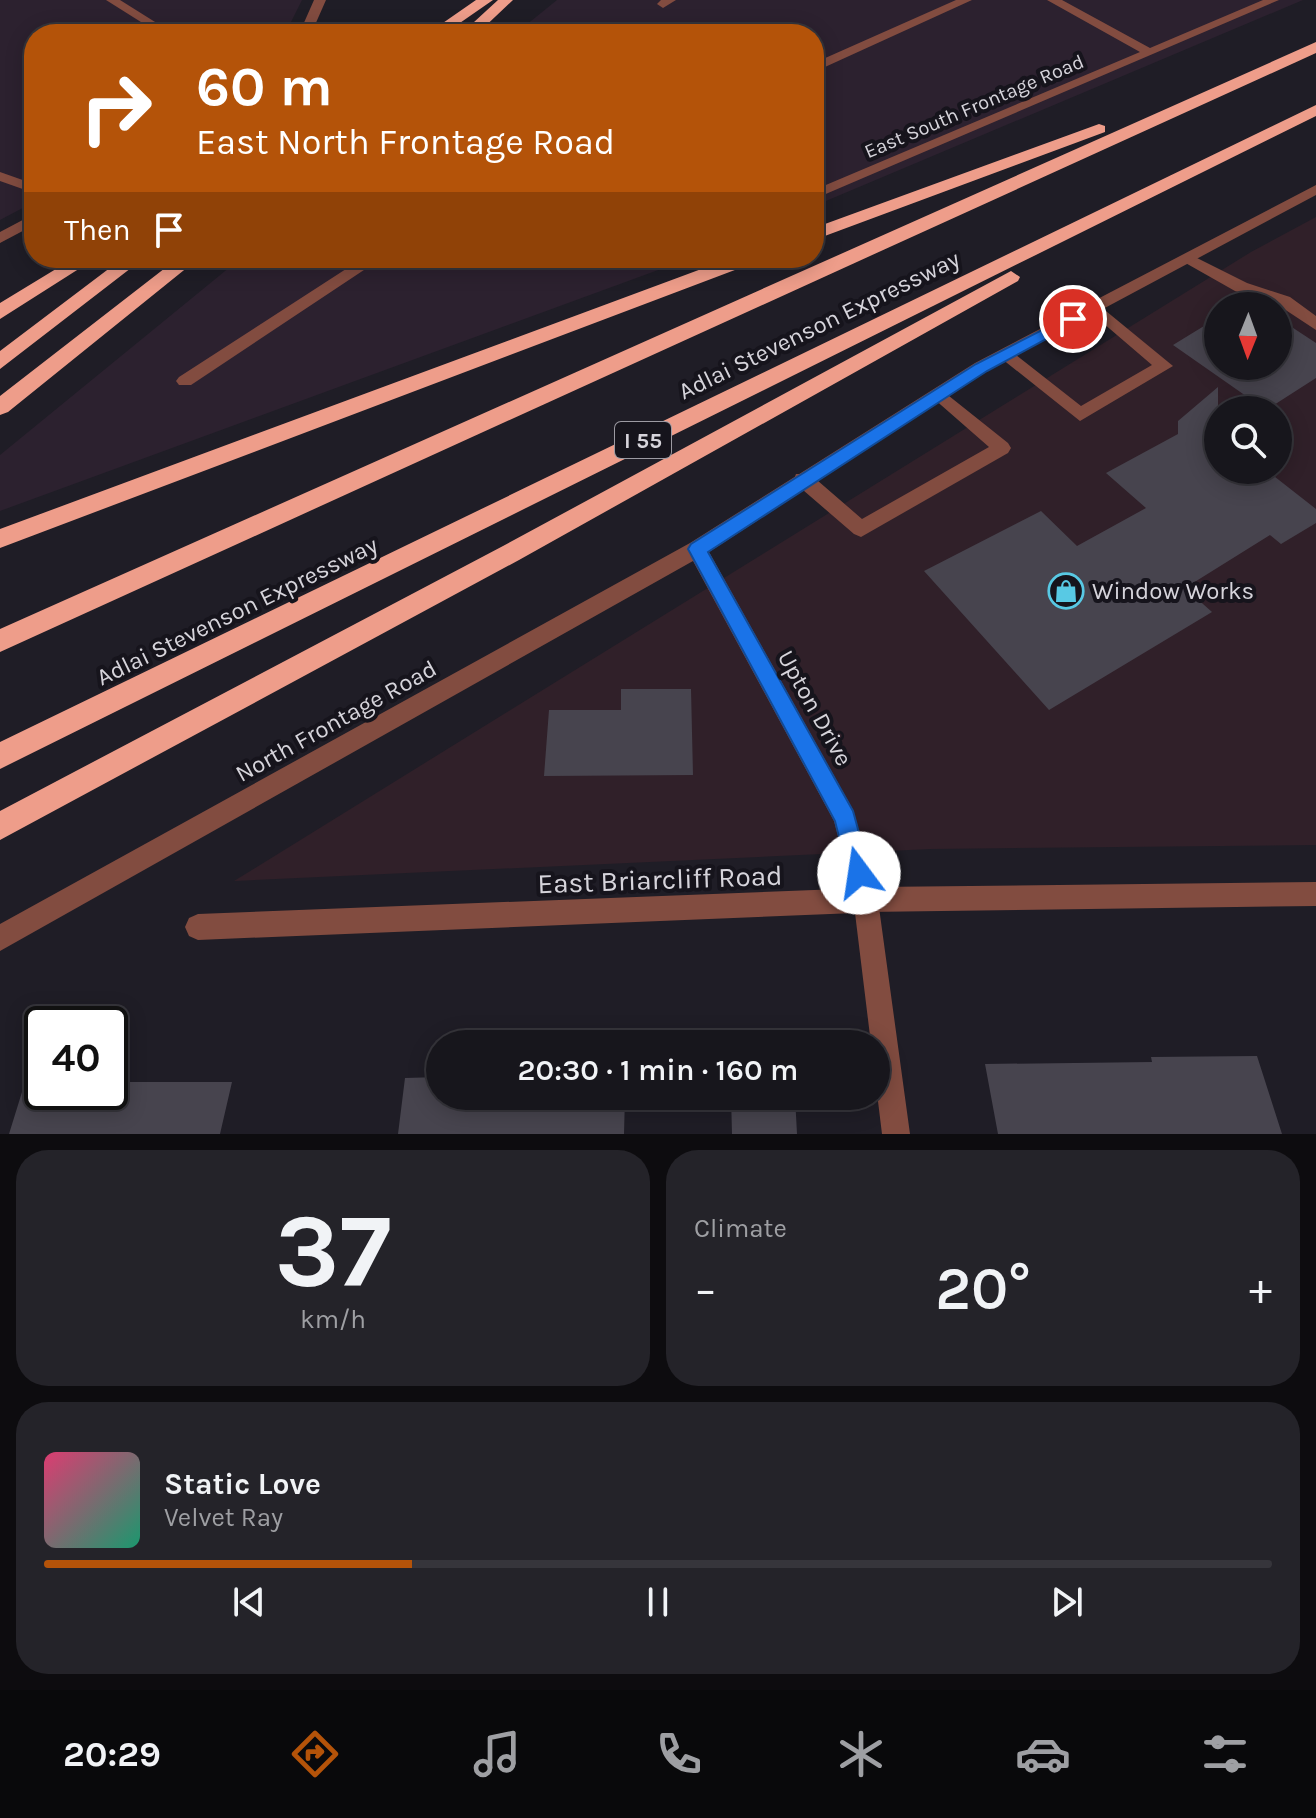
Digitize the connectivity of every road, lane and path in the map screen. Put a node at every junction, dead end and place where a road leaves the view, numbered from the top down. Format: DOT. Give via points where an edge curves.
graph roads {
  1 [pos="112,0"];
  2 [pos="320,0"];
  3 [pos="487,0"];
  4 [pos="506,0"];
  5 [pos="966,0"];
  6 [pos="1053,0"];
  7 [pos="1273,0"];
  8 [pos="152,24"];
  9 [pos="309,24"];
  10 [pos="451,24"];
  11 [pos="479,24"];
  12 [pos="1316,47"];
  13 [pos="1149,52"];
  14 [pos="1293,58"];
  15 [pos="824,64"];
  16 [pos="1316,110"];
  17 [pos="1286,125"];
  18 [pos="0,176"];
  19 [pos="24,185"];
  20 [pos="1316,189"];
  21 [pos="824,191"];
  22 [pos="24,225"];
  23 [pos="824,230"];
  24 [pos="0,238"];
  25 [pos="1187,258"];
  26 [pos="71,268"];
  27 [pos="122,268"];
  28 [pos="177,268"];
  29 [pos="359,268"];
  30 [pos="722,268"];
  31 [pos="1095,307"];
  32 [pos="0,312"];
  33 [pos="1316,324"];
  34 [pos="1005,355"];
  35 [pos="0,362"];
  36 [pos="185,381"];
  37 [pos="939,394"];
  38 [pos="0,407"];
  39 [pos="803,479"];
  40 [pos="0,539"];
  41 [pos="697,549"];
  42 [pos="0,641"];
  43 [pos="0,756"];
  44 [pos="0,826"];
  45 [pos="1316,894"];
  46 [pos="866,900"];
  47 [pos="198,927"];
  48 [pos="0,938"];
  49 [pos="896,1134"];
  1 -- 8 [label="street"];
  2 -- 9 [label="street"];
  3 -- 10 [label="highway"];
  4 -- 11 [label="highway"];
  5 -- 15 [label="street"];
  6 -- 13 [label="street, East South Frontage Road"];
  7 -- 13 [label="street, East South Frontage Road"];
  12 -- 14 [label="highway, Adlai Stevenson Expressway"];
  13 -- 21 [label="street, East South Frontage Road"];
  14 -- 23 [label="highway"];
  14 -- 42 [label="highway, Adlai Stevenson Expressway"];
  16 -- 17 [label="highway, Adlai Stevenson Expressway / I 55"];
  17 -- 43 [label="highway, Adlai Stevenson Expressway / I 55"];
  17 -- 44 [label="highway" via="511,553"];
  18 -- 19 [label="street"];
  20 -- 25 [label="street, North Frontage Road"];
  22 -- 24 [label="street"];
  25 -- 31 [label="street, North Frontage Road"];
  25 -- 33 [label="street" via="1241,287 1284,301"];
  26 -- 32 [label="highway"];
  27 -- 35 [label="highway"];
  28 -- 38 [label="highway"];
  29 -- 36 [label="street"];
  30 -- 40 [label="highway"];
  31 -- 34 [label="street, North Frontage Road"];
  31 -- 34 [label="street" via="1164,366 1080,415"];
  34 -- 37 [label="street, North Frontage Road"];
  37 -- 39 [label="street, North Frontage Road"];
  37 -- 39 [label="street" via="1002,448 861,529"];
  39 -- 41 [label="street, North Frontage Road"];
  41 -- 46 [label="street, Upton Drive" via="845,818"];
  41 -- 48 [label="street, North Frontage Road"];
  45 -- 46 [label="street, East Briarcliff Road"];
  46 -- 47 [label="street, East Briarcliff Road"];
  46 -- 49 [label="street, Upton Drive"];
}
